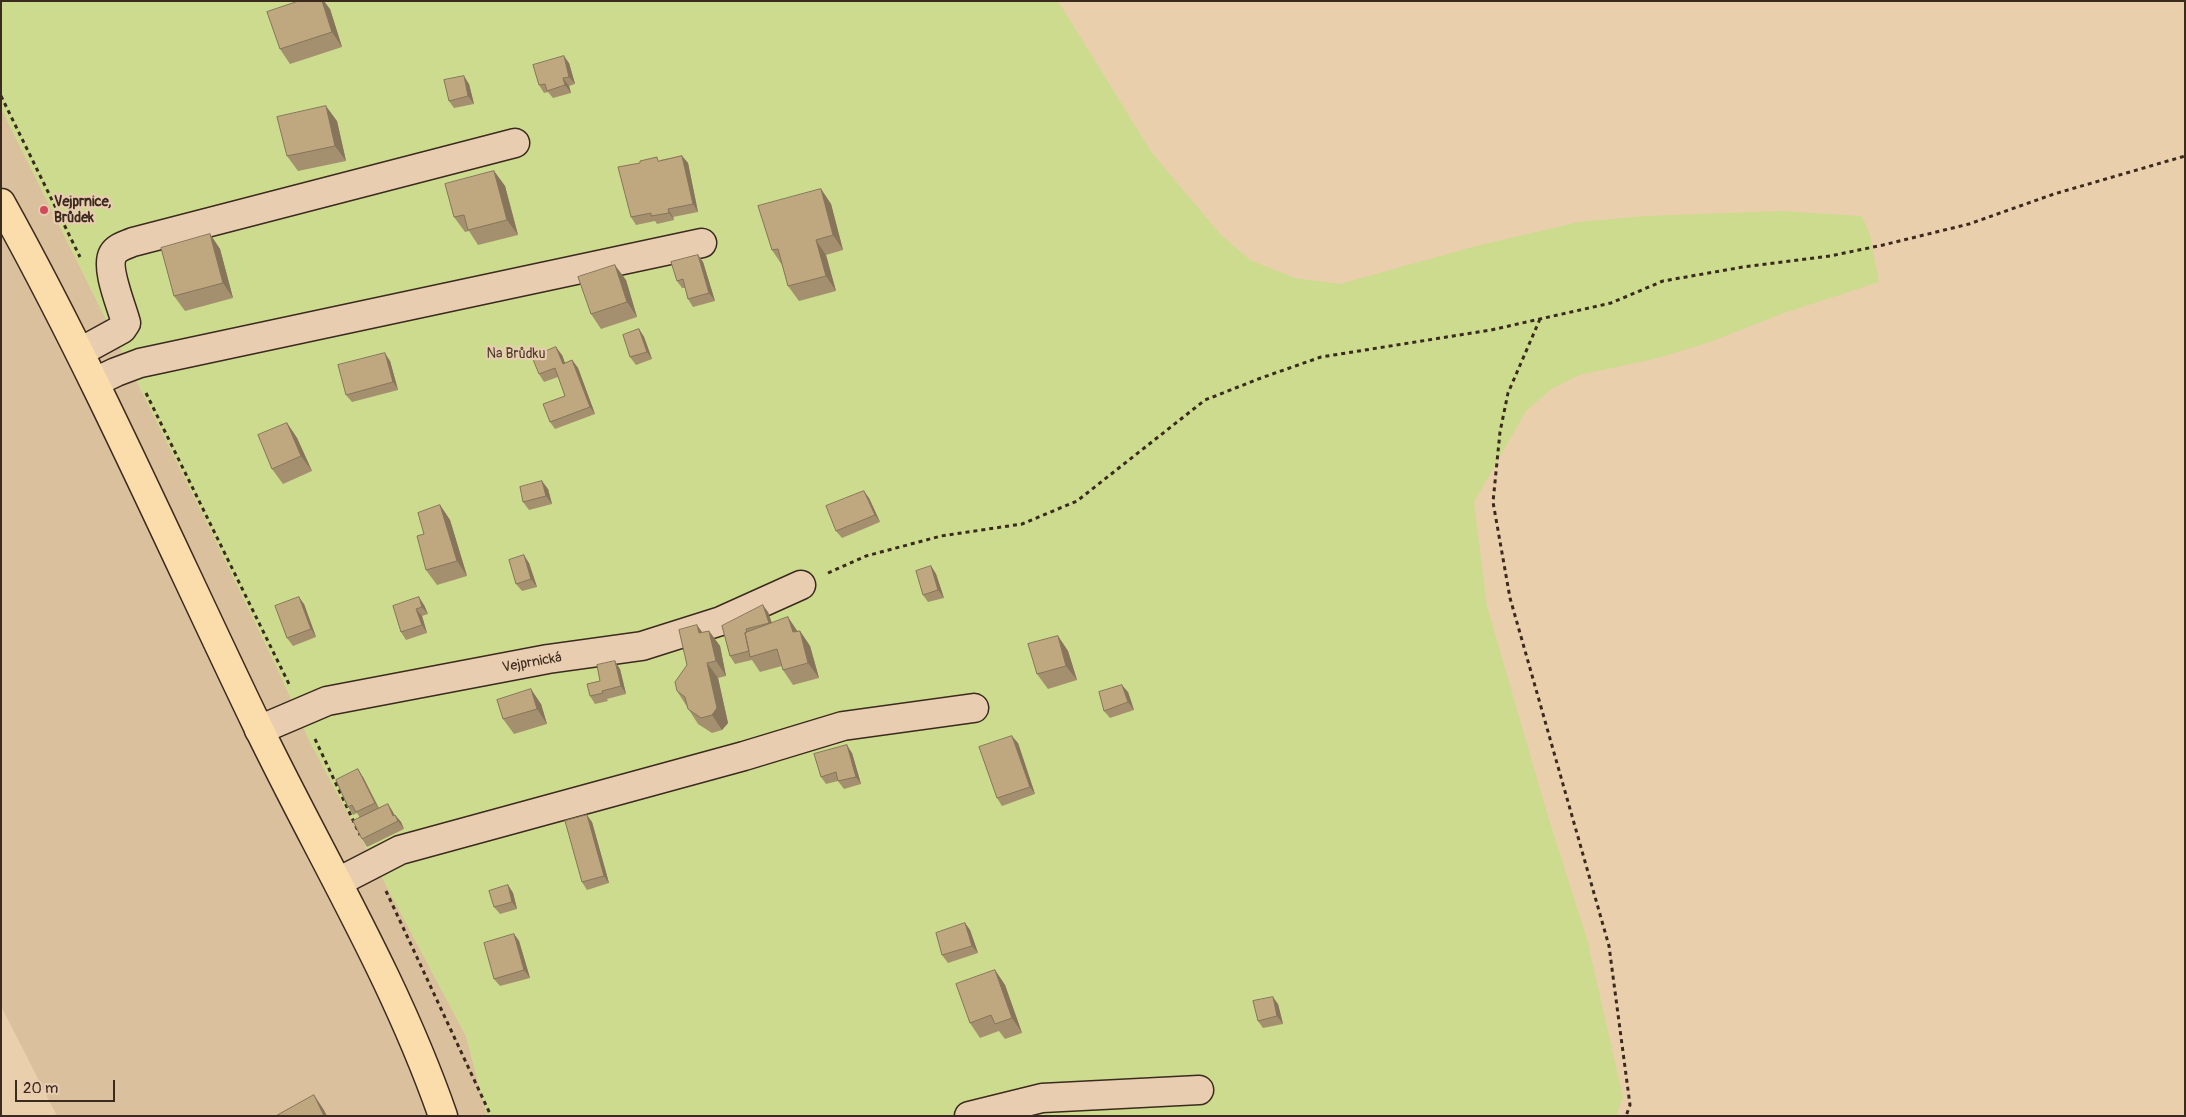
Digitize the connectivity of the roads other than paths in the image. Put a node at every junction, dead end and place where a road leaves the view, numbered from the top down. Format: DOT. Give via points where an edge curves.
graph roads {
  1 [pos="515,143"];
  2 [pos="1,203"];
  3 [pos="702,243"];
  4 [pos="80,352"];
  5 [pos="94,382"];
  6 [pos="800,585"];
  7 [pos="974,708"];
  8 [pos="259,730"];
  9 [pos="338,882"];
  10 [pos="1199,1090"];
  11 [pos="440,1114"];
  12 [pos="969,1116"];
  1 -- 4 [label="street" via="120,247 110,265 126,323 122,330"];
  2 -- 4 [label="main road"];
  3 -- 5 [label="street" via="140,363"];
  4 -- 5 [label="main road"];
  5 -- 8 [label="main road"];
  6 -- 8 [label="street, Vejprnická" via="721,621 642,646 548,659 327,701"];
  7 -- 9 [label="street" via="843,726 400,850"];
  8 -- 9 [label="main road"];
  9 -- 11 [label="main road" via="395,994"];
  10 -- 12 [label="street" via="1042,1098"];
}
